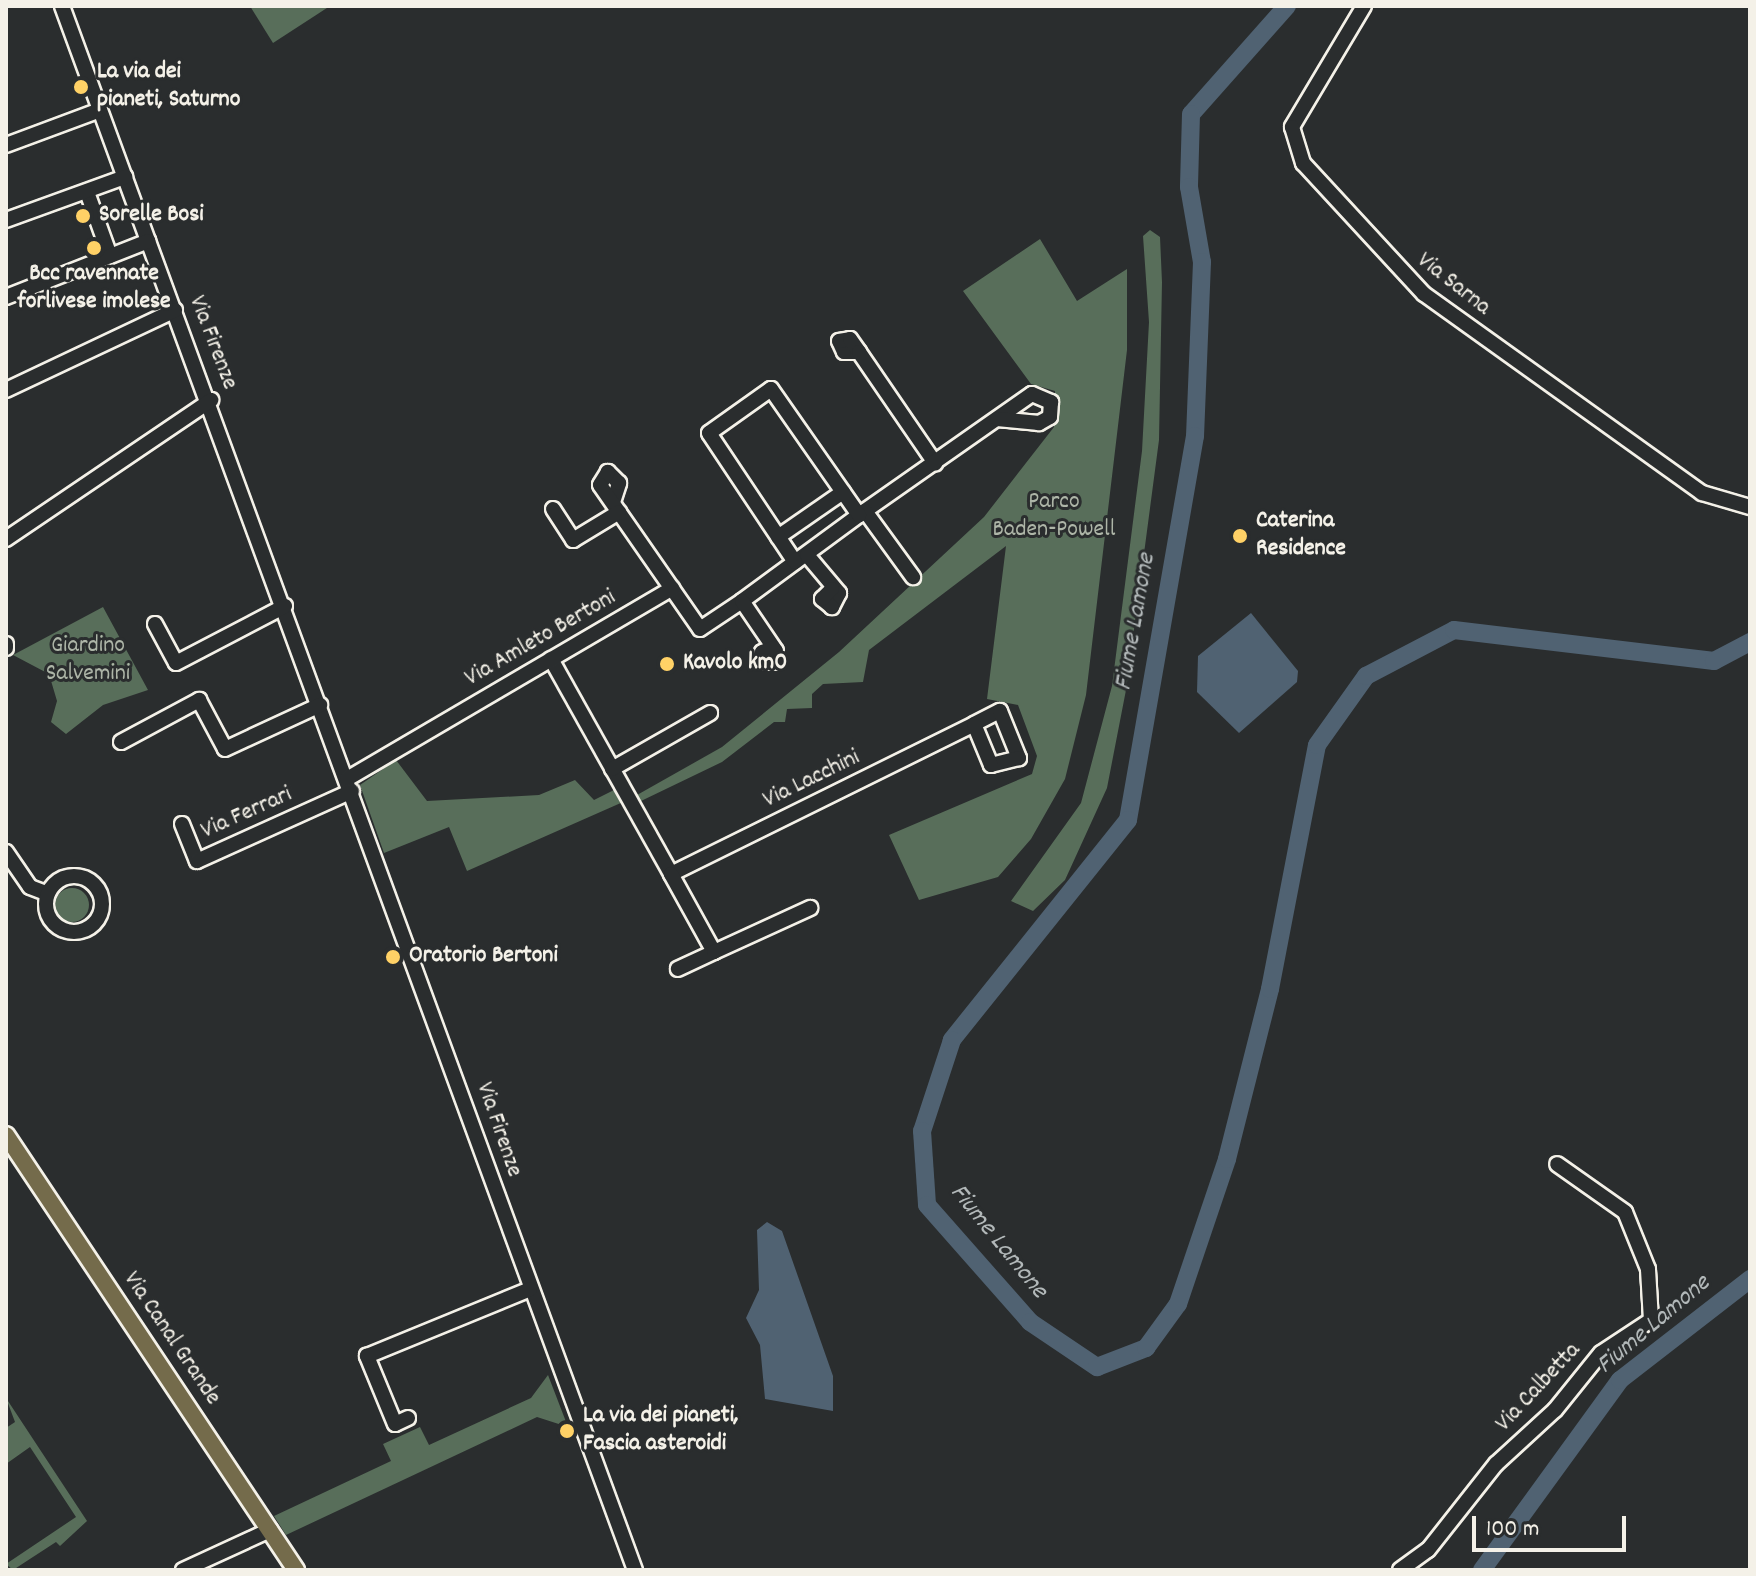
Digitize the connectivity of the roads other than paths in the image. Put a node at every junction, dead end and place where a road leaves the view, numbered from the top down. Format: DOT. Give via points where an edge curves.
graph roads {
  1 [pos="62,6"];
  2 [pos="1364,6"];
  3 [pos="100,110"];
  4 [pos="6,145"];
  5 [pos="125,177"];
  6 [pos="87,192"];
  7 [pos="6,220"];
  8 [pos="148,241"];
  9 [pos="110,256"];
  10 [pos="6,297"];
  11 [pos="175,310"];
  12 [pos="859,352"];
  13 [pos="6,390"];
  14 [pos="211,400"];
  15 [pos="997,419"];
  16 [pos="935,463"];
  17 [pos="843,492"];
  18 [pos="1750,507"];
  19 [pos="553,509"];
  20 [pos="862,513"];
  21 [pos="778,537"];
  22 [pos="6,539"];
  23 [pos="801,558"];
  24 [pos="913,577"];
  25 [pos="672,588"];
  26 [pos="832,589"];
  27 [pos="742,601"];
  28 [pos="285,606"];
  29 [pos="155,624"];
  30 [pos="773,648"];
  31 [pos="551,659"];
  32 [pos="320,705"];
  33 [pos="710,713"];
  34 [pos="974,724"];
  35 [pos="121,742"];
  36 [pos="612,769"];
  37 [pos="349,785"];
  38 [pos="182,824"];
  39 [pos="6,852"];
  40 [pos="671,874"];
  41 [pos="48,894"];
  42 [pos="810,908"];
  43 [pos="714,952"];
  44 [pos="678,969"];
  45 [pos="6,1135"];
  46 [pos="1557,1164"];
  47 [pos="530,1289"];
  48 [pos="395,1424"];
  49 [pos="270,1530"];
  50 [pos="183,1570"];
  51 [pos="296,1570"];
  52 [pos="635,1570"];
  53 [pos="1400,1570"];
  1 -- 3 [label="street, Via Firenze"];
  2 -- 18 [label="street, Via Sarna" via="1292,127 1303,163 1424,294 1702,493"];
  3 -- 4 [label="street"];
  3 -- 5 [label="street, Via Firenze"];
  5 -- 6 [label="street"];
  5 -- 8 [label="street, Via Firenze"];
  6 -- 7 [label="street"];
  6 -- 9 [label="street"];
  8 -- 9 [label="street"];
  8 -- 11 [label="street, Via Firenze"];
  9 -- 10 [label="street"];
  11 -- 13 [label="street"];
  11 -- 14 [label="street, Via Firenze"];
  12 -- 16 [label="street"];
  14 -- 22 [label="street"];
  14 -- 28 [label="street, Via Firenze"];
  15 -- 15 [label="street" via="1039,423 1052,411 1038,393"];
  15 -- 16 [label="street"];
  16 -- 20 [label="street"];
  17 -- 20 [label="street"];
  17 -- 21 [label="street"];
  17 -- 21 [label="street" via="771,389 709,433"];
  19 -- 25 [label="street" via="573,540 616,507"];
  20 -- 23 [label="street"];
  20 -- 24 [label="street"];
  21 -- 23 [label="street"];
  23 -- 26 [label="street"];
  23 -- 27 [label="street"];
  25 -- 27 [label="street" via="700,629"];
  25 -- 31 [label="street, Via Amleto Bertoni"];
  27 -- 30 [label="street"];
  28 -- 29 [label="street" via="176,663"];
  28 -- 32 [label="street, Via Firenze"];
  31 -- 36 [label="street"];
  31 -- 37 [label="street, Via Amleto Bertoni"];
  32 -- 35 [label="street" via="225,749 199,700"];
  32 -- 37 [label="street, Via Firenze"];
  33 -- 36 [label="street"];
  34 -- 40 [label="street, Via Lacchini"];
  36 -- 40 [label="street"];
  37 -- 38 [label="street, Via Ferrari" via="197,861"];
  37 -- 47 [label="street, Via Firenze"];
  39 -- 41 [label="street" via="30,887"];
  40 -- 43 [label="street"];
  42 -- 43 [label="street"];
  43 -- 44 [label="street"];
  45 -- 49 [label="main road, Via Canal Grande"];
  46 -- 53 [label="street, Via Calbetta" via="1629,1219 1648,1269 1651,1320 1601,1353 1555,1410 1496,1464 1428,1550"];
  47 -- 48 [label="street" via="367,1356"];
  47 -- 52 [label="street, Via Firenze"];
  49 -- 50 [label="street"];
  49 -- 51 [label="main road, Via Canal Grande"];
}
